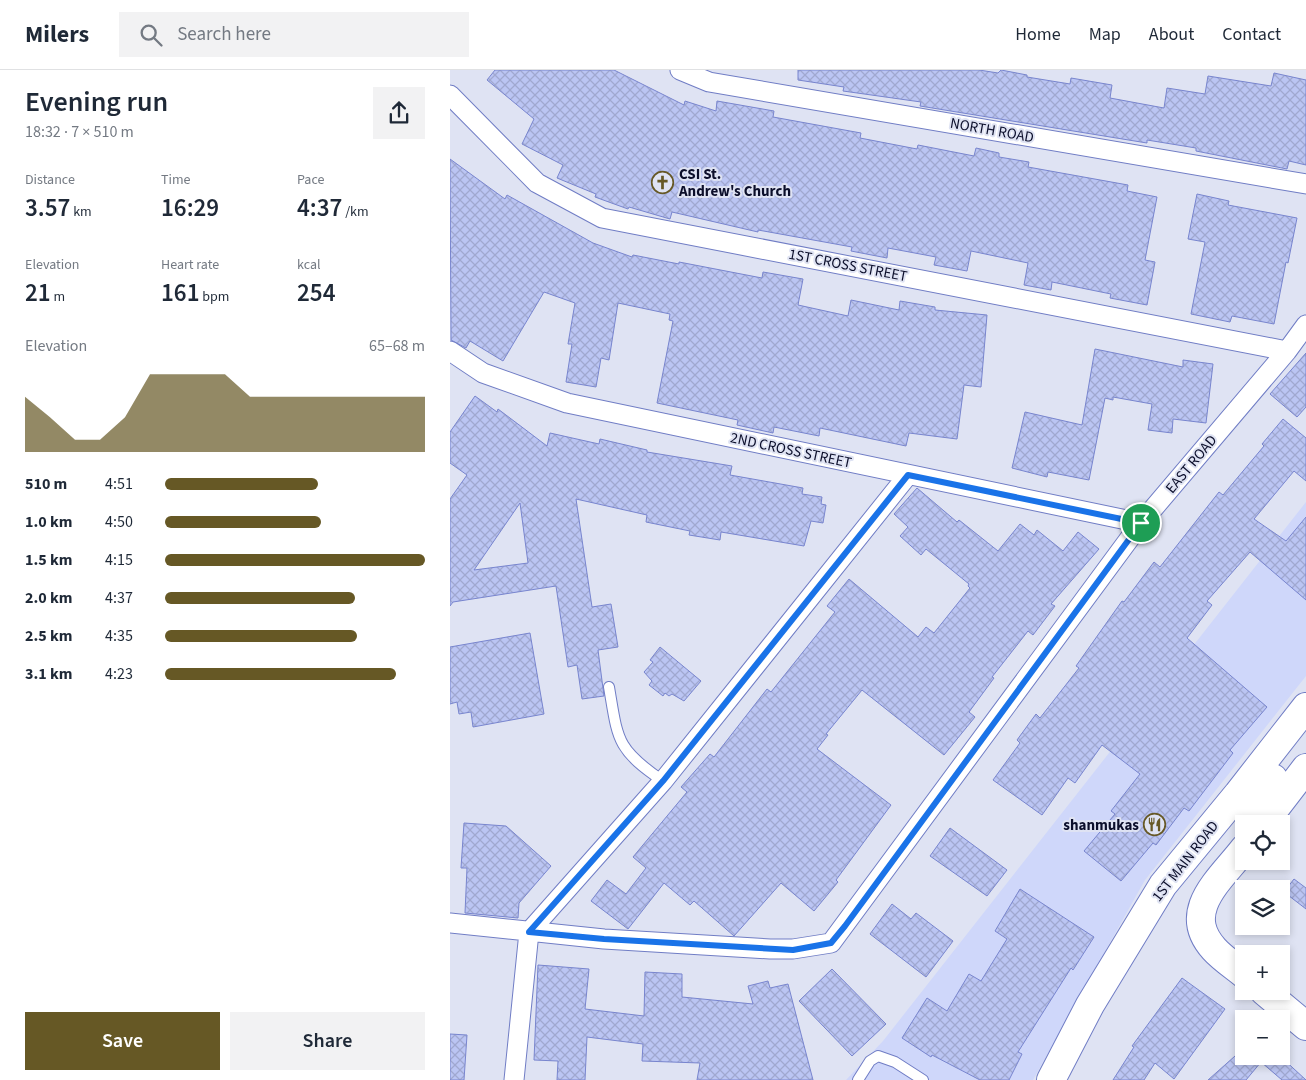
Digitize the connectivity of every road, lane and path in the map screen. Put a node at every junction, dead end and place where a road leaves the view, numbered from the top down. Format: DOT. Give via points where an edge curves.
graph roads {
  1 [pos="680,70"];
  2 [pos="450,94"];
  3 [pos="1306,184"];
  4 [pos="1306,326"];
  5 [pos="450,351"];
  6 [pos="1287,351"];
  7 [pos="908,475"];
  8 [pos="1141,523"];
  9 [pos="610,687"];
  10 [pos="1306,706"];
  11 [pos="1303,747"];
  12 [pos="663,781"];
  13 [pos="1221,815"];
  14 [pos="1258,815"];
  15 [pos="1235,817"];
  16 [pos="1235,861"];
  17 [pos="450,923"];
  18 [pos="529,932"];
  19 [pos="1235,967"];
  20 [pos="1275,1000"];
  21 [pos="1306,1026"];
  22 [pos="514,1080"];
  23 [pos="858,1080"];
  24 [pos="923,1080"];
  25 [pos="1051,1080"];
  1 -- 3 [label="street, NORTH ROAD" via="709,82"];
  2 -- 6 [label="street, 1ST CROSS STREET" via="537,183 602,218"];
  4 -- 6 [label="street, EAST ROAD"];
  5 -- 7 [label="street, 2ND CROSS STREET" via="483,373 568,402"];
  6 -- 8 [label="street, EAST ROAD"];
  7 -- 8 [label="street, 2ND CROSS STREET"];
  7 -- 12 [label="street"];
  8 -- 18 [label="street, EAST ROAD" via="831,943 793,950"];
  9 -- 12 [label="lane" via="617,734 638,764"];
  10 -- 13 [label="main road, 1ST MAIN ROAD"];
  11 -- 14 [label="main road"];
  12 -- 18 [label="street"];
  13 -- 15 [label="main road"];
  13 -- 25 [label="main road, 1ST MAIN ROAD" via="1163,885 1090,1005"];
  16 -- 19 [label="main road" via="1206,898 1200,914 1200,926 1215,950"];
  17 -- 18 [label="street"];
  18 -- 22 [label="street"];
  20 -- 21 [label="main road"];
  23 -- 24 [label="lane" via="870,1061 878,1056 895,1062"];
}
